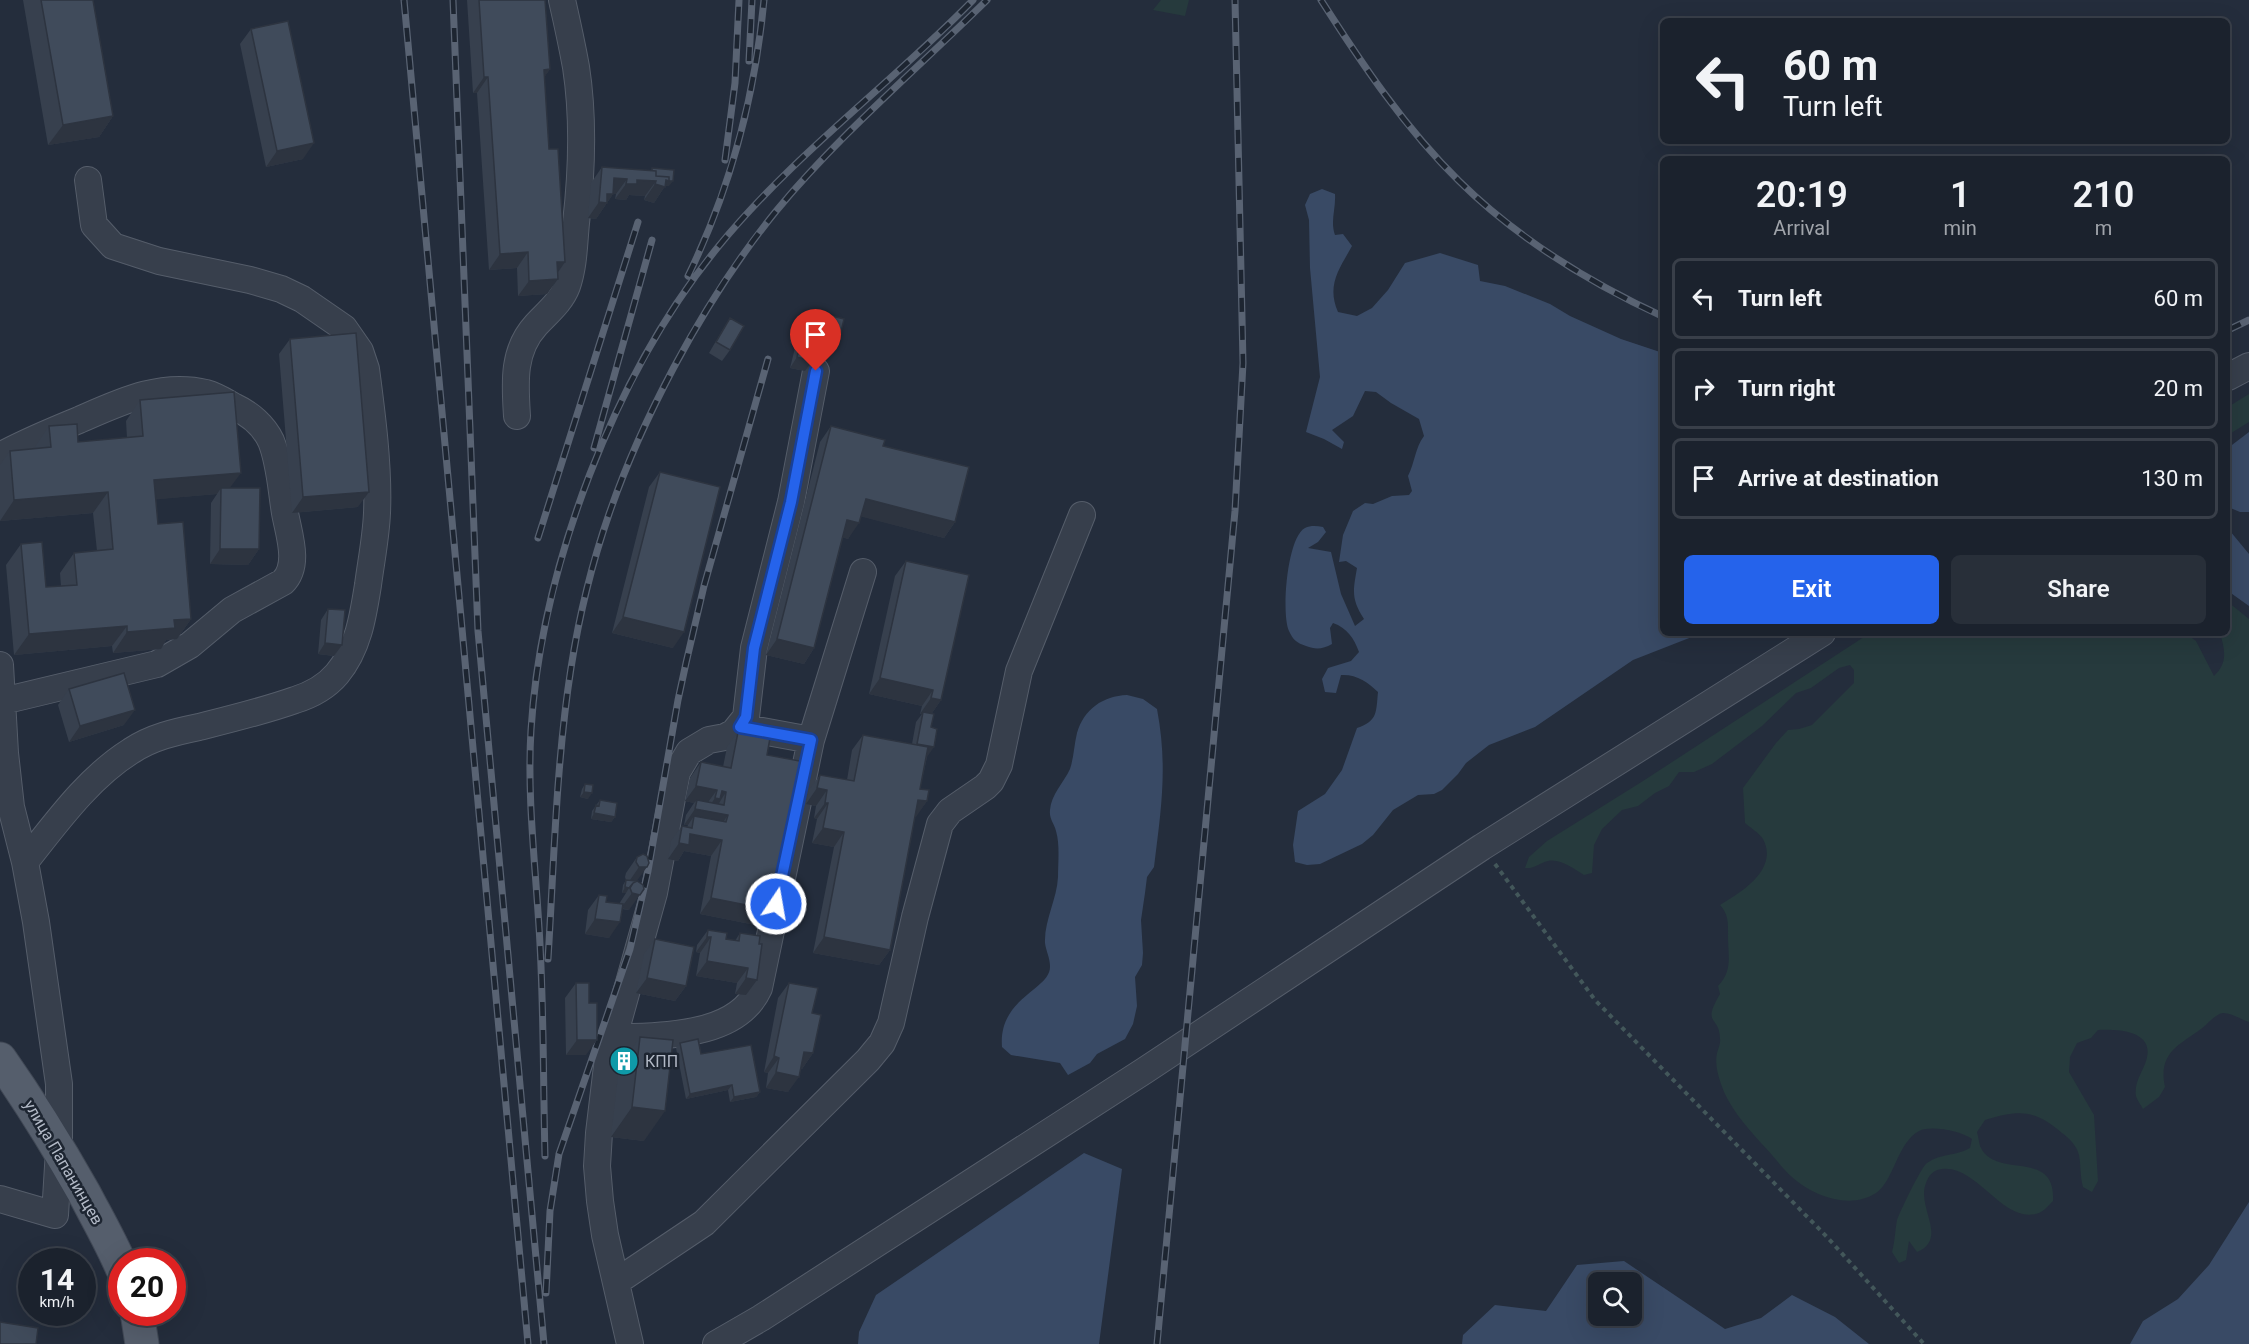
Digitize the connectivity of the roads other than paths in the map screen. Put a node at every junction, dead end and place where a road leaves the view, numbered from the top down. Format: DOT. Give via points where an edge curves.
graph roads {
  1 [pos="562,0"];
  2 [pos="88,180"];
  3 [pos="2249,366"];
  4 [pos="816,371"];
  5 [pos="2230,376"];
  6 [pos="517,416"];
  7 [pos="0,456"];
  8 [pos="1082,515"];
  9 [pos="863,572"];
  10 [pos="1817,636"];
  11 [pos="0,665"];
  12 [pos="3,700"];
  13 [pos="740,727"];
  14 [pos="811,740"];
  15 [pos="6,809"];
  16 [pos="25,862"];
  17 [pos="613,1038"];
  18 [pos="0,1059"];
  19 [pos="59,1149"];
  20 [pos="0,1199"];
  21 [pos="113,1248"];
  22 [pos="616,1282"];
  23 [pos="139,1326"];
  24 [pos="142,1344"];
  25 [pos="630,1344"];
  26 [pos="716,1344"];
  1 -- 6 [label="street" via="576,69 582,135 573,257 561,298 533,328 521,348 516,375"];
  2 -- 16 [label="street" via="94,225 113,246 159,261 281,289 344,328 360,351 366,369 377,514 357,641 336,676 319,690 297,699 174,732 132,750 84,791"];
  3 -- 5 [label="street"];
  4 -- 13 [label="street" via="791,502 754,648 746,717"];
  7 -- 12 [label="street" via="128,399 173,390 207,394 246,412 270,440 292,554 289,576 283,582 231,610 175,655 131,672"];
  8 -- 22 [label="street" via="1019,671 999,765 985,787 950,811 940,824 895,1009 882,1043 704,1223"];
  9 -- 14 [label="street"];
  10 -- 26 [label="street" via="1482,847 1144,1071"];
  11 -- 12 [label="street"];
  12 -- 15 [label="street"];
  13 -- 14 [label="street"];
  13 -- 17 [label="street" via="725,737 698,745 677,772 654,893"];
  14 -- 17 [label="street" via="755,997 739,1012 708,1028"];
  15 -- 16 [label="street"];
  16 -- 19 [label="street" via="59,1084"];
  17 -- 22 [label="street" via="606,1069 597,1166 605,1235"];
  18 -- 19 [label="main road, улица Папанинцев"];
  19 -- 20 [label="street" via="55,1215"];
  19 -- 21 [label="main road, улица Папанинцев"];
  22 -- 25 [label="street"];
  23 -- 24 [label="main road"];
}
